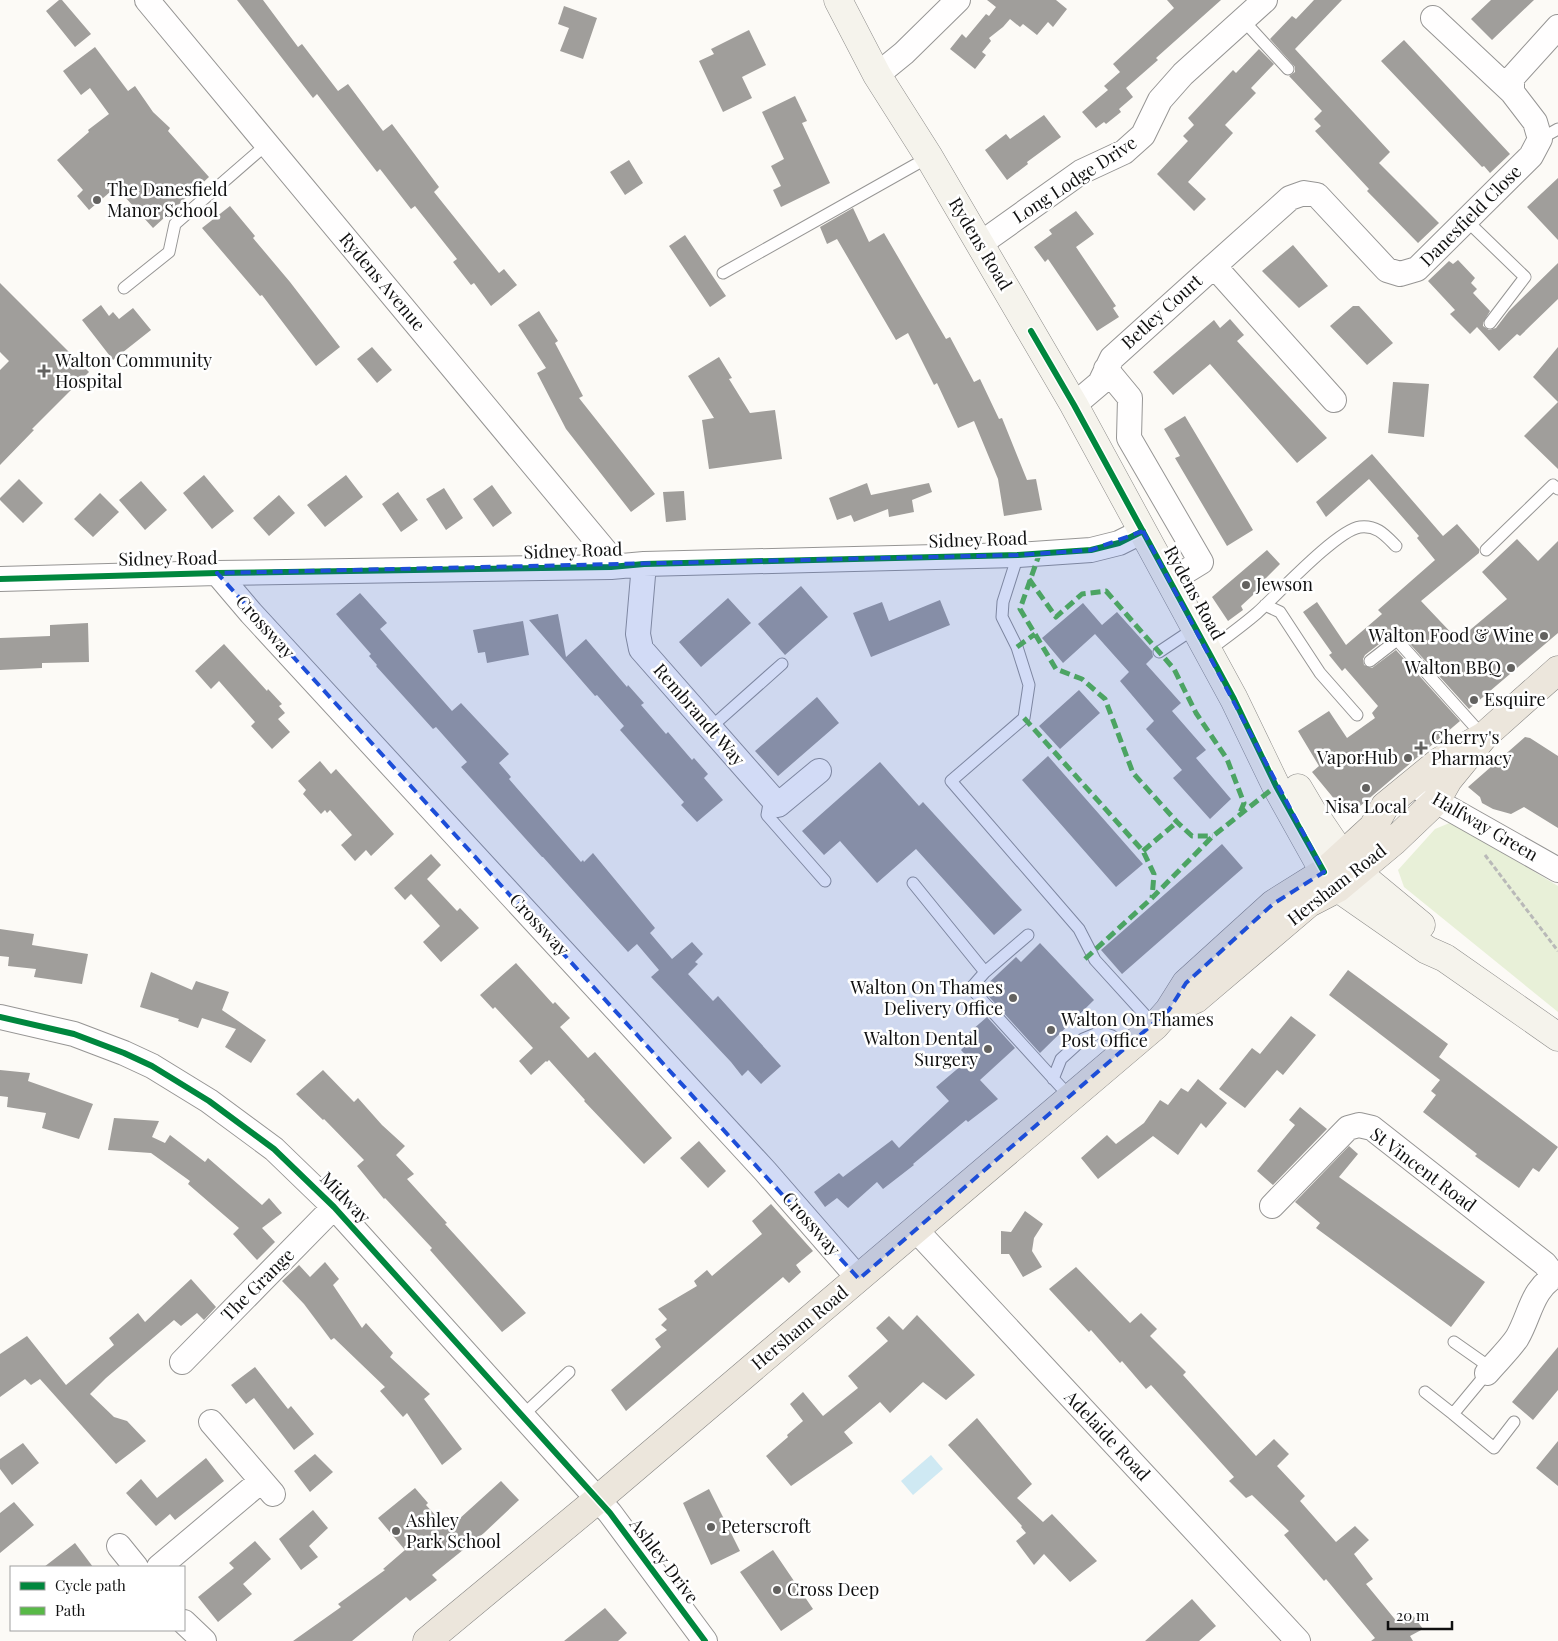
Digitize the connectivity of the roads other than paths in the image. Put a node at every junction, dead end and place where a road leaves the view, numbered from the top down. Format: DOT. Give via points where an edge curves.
graph roads {
  1 [pos="147,0"];
  2 [pos="838,0"];
  3 [pos="958,0"];
  4 [pos="1265,0"];
  5 [pos="1433,18"];
  6 [pos="1243,20"];
  7 [pos="1558,27"];
  8 [pos="1288,69"];
  9 [pos="877,75"];
  10 [pos="1512,92"];
  11 [pos="1549,134"];
  12 [pos="267,144"];
  13 [pos="929,157"];
  14 [pos="1466,220"];
  15 [pos="980,244"];
  16 [pos="1214,266"];
  17 [pos="723,273"];
  18 [pos="124,288"];
  19 [pos="1490,323"];
  20 [pos="1106,369"];
  21 [pos="1334,400"];
  22 [pos="1074,405"];
  23 [pos="1558,489"];
  24 [pos="1143,531"];
  25 [pos="1396,546"];
  26 [pos="1486,550"];
  27 [pos="1018,555"];
  28 [pos="644,564"];
  29 [pos="611,566"];
  30 [pos="217,573"];
  31 [pos="0,579"];
  32 [pos="1170,581"];
  33 [pos="1265,605"];
  34 [pos="1202,640"];
  35 [pos="1159,652"];
  36 [pos="1370,662"];
  37 [pos="782,664"];
  38 [pos="1558,670"];
  39 [pos="1356,715"];
  40 [pos="710,728"];
  41 [pos="1484,736"];
  42 [pos="819,771"];
  43 [pos="1414,783"];
  44 [pos="770,797"];
  45 [pos="1436,801"];
  46 [pos="1558,870"];
  47 [pos="1340,872"];
  48 [pos="825,881"];
  49 [pos="913,883"];
  50 [pos="1028,935"];
  51 [pos="985,972"];
  52 [pos="0,1017"];
  53 [pos="1162,1018"];
  54 [pos="1558,1038"];
  55 [pos="1130,1047"];
  56 [pos="1062,1088"];
  57 [pos="1272,1206"];
  58 [pos="334,1207"];
  59 [pos="916,1230"];
  60 [pos="1556,1275"];
  61 [pos="859,1278"];
  62 [pos="1454,1342"];
  63 [pos="182,1362"];
  64 [pos="1489,1371"];
  65 [pos="569,1372"];
  66 [pos="1425,1392"];
  67 [pos="1453,1414"];
  68 [pos="522,1416"];
  69 [pos="211,1422"];
  70 [pos="1514,1422"];
  71 [pos="597,1500"];
  72 [pos="119,1546"];
  73 [pos="135,1566"];
  74 [pos="160,1566"];
  75 [pos="185,1623"];
  76 [pos="204,1641"];
  77 [pos="427,1641"];
  78 [pos="705,1641"];
  79 [pos="1298,1641"];
  1 -- 12 [label="street, Rydens Avenue"];
  2 -- 9 [label="street, Rydens Road"];
  3 -- 9 [label="street"];
  4 -- 6 [label="street, Long Lodge Drive"];
  5 -- 10 [label="street, Danesfield Close"];
  6 -- 8 [label="lane"];
  6 -- 15 [label="street, Long Lodge Drive" via="1183,74 1160,100 1144,134 1124,152 1081,172"];
  7 -- 10 [label="street" via="1512,78"];
  9 -- 13 [label="street, Rydens Road"];
  10 -- 11 [label="street, Danesfield Close" via="1535,122"];
  11 -- 14 [label="street, Danesfield Close"];
  12 -- 18 [label="lane" via="175,224 169,252"];
  12 -- 29 [label="street, Rydens Avenue" via="606,552"];
  13 -- 15 [label="street, Rydens Road"];
  13 -- 17 [label="lane"];
  14 -- 16 [label="street, Danesfield Close" via="1418,269 1400,274 1387,270 1317,195 1304,193 1290,198"];
  14 -- 19 [label="lane" via="1524,277"];
  15 -- 22 [label="street, Rydens Road"];
  16 -- 20 [label="street, Betley Court" via="1112,358"];
  16 -- 21 [label="street, Betley Court"];
  20 -- 22 [label="street, Betley Court" via="1100,384"];
  20 -- 32 [label="street" via="1130,398 1129,438 1201,562"];
  22 -- 24 [label="street, Rydens Road"];
  23 -- 26 [label="lane" via="1553,485"];
  24 -- 27 [label="street, Sidney Road" via="1119,543 1091,550"];
  24 -- 32 [label="street, Rydens Road"];
  25 -- 33 [label="lane" via="1382,531 1365,527 1352,529"];
  27 -- 28 [label="street, Sidney Road"];
  27 -- 53 [label="lane" via="1003,602 1002,617 1017,647 1029,685 1024,718 951,781 1079,929 1095,960"];
  28 -- 29 [label="street, Sidney Road"];
  28 -- 40 [label="street, Rembrandt Way" via="638,634 641,649"];
  29 -- 30 [label="street, Sidney Road"];
  30 -- 31 [label="street, Sidney Road"];
  30 -- 61 [label="street, Crossway" via="765,1171"];
  32 -- 34 [label="street, Rydens Road"];
  33 -- 34 [label="lane"];
  33 -- 39 [label="lane" via="1280,612 1320,673"];
  34 -- 35 [label="lane"];
  34 -- 47 [label="street, Rydens Road" via="1234,699 1268,738 1319,821"];
  36 -- 41 [label="lane" via="1396,640"];
  37 -- 40 [label="lane"];
  38 -- 41 [label="main road, Hersham Road"];
  40 -- 44 [label="street, Rembrandt Way"];
  41 -- 43 [label="main road, Hersham Road" via="1440,761"];
  41 -- 45 [label="main road, Hersham Road" via="1448,780"];
  42 -- 44 [label="street" via="778,806"];
  43 -- 45 [label="street, Halfway Green"];
  43 -- 47 [label="main road, Hersham Road" via="1385,806"];
  44 -- 48 [label="lane" via="767,815"];
  45 -- 46 [label="street, Halfway Green"];
  45 -- 47 [label="main road, Hersham Road" via="1393,842"];
  47 -- 53 [label="main road, Hersham Road" via="1298,914 1196,999"];
  47 -- 54 [label="street, Rydens Road" via="1436,937 1445,958"];
  49 -- 51 [label="lane"];
  50 -- 51 [label="lane"];
  51 -- 56 [label="lane" via="971,988"];
  52 -- 58 [label="street, Midway" via="74,1034 152,1066 209,1101 274,1149"];
  53 -- 55 [label="main road, Hersham Road"];
  55 -- 56 [label="main road, Hersham Road"];
  55 -- 56 [label="lane" via="1100,1032 1083,1039 1061,1059"];
  56 -- 59 [label="main road, Hersham Road"];
  57 -- 60 [label="street, St Vincent Road" via="1348,1128 1359,1125 1372,1128"];
  58 -- 63 [label="street, The Grange"];
  58 -- 68 [label="street, Midway"];
  59 -- 61 [label="main road, Hersham Road"];
  59 -- 79 [label="street, Adelaide Road"];
  60 -- 64 [label="street, St Vincent Road" via="1547,1280 1537,1294 1516,1338"];
  61 -- 71 [label="main road, Hersham Road"];
  62 -- 64 [label="lane"];
  64 -- 67 [label="lane"];
  65 -- 68 [label="lane"];
  66 -- 67 [label="lane"];
  67 -- 70 [label="lane" via="1494,1448"];
  68 -- 71 [label="street, Midway"];
  69 -- 74 [label="street" via="267,1488"];
  71 -- 77 [label="main road, Hersham Road"];
  71 -- 78 [label="street, Ashley Drive"];
  72 -- 73 [label="street"];
  75 -- 76 [label="street"];
}
